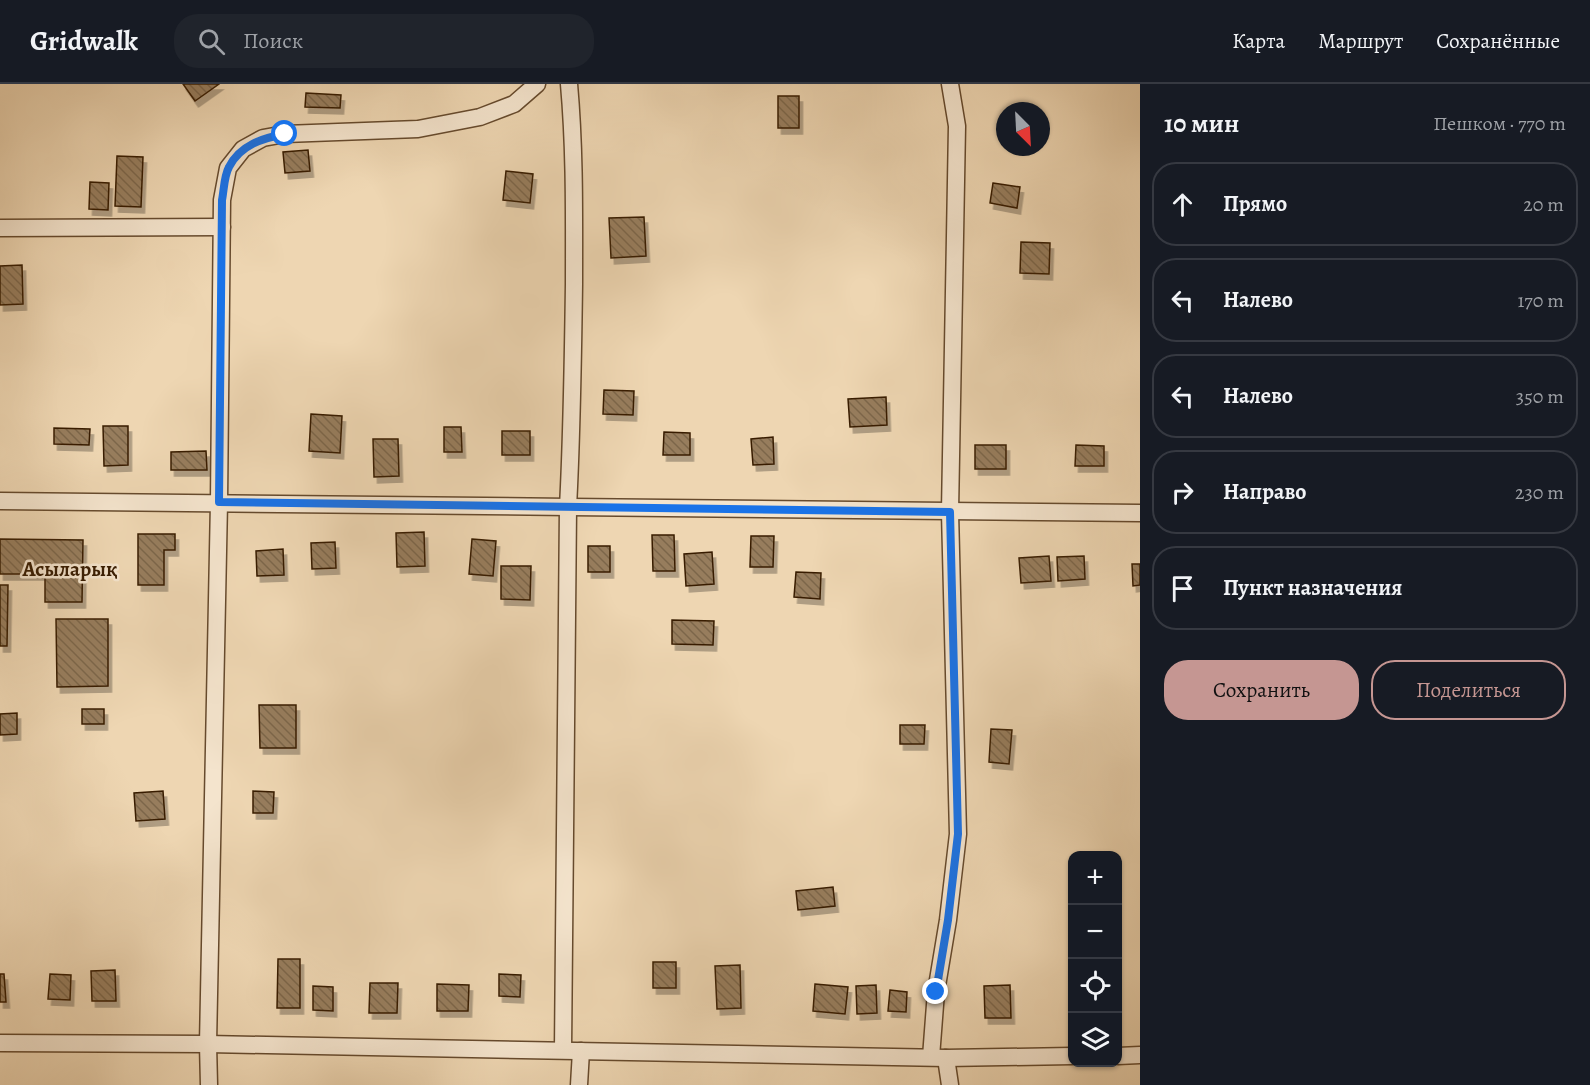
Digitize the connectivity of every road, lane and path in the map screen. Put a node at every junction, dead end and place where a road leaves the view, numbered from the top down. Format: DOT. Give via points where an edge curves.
graph roads {
  1 [pos="537,84"];
  2 [pos="569,84"];
  3 [pos="950,84"];
  4 [pos="222,227"];
  5 [pos="0,228"];
  6 [pos="0,501"];
  7 [pos="219,502"];
  8 [pos="568,507"];
  9 [pos="950,512"];
  10 [pos="1140,513"];
  11 [pos="0,1043"];
  12 [pos="208,1044"];
  13 [pos="563,1050"];
  14 [pos="581,1051"];
  15 [pos="1068,1056"];
  16 [pos="1122,1056"];
  17 [pos="1140,1056"];
  18 [pos="938,1058"];
  19 [pos="209,1085"];
  20 [pos="579,1085"];
  21 [pos="950,1085"];
  1 -- 4 [label="street" via="514,104 480,117 418,129 263,138 243,149 228,168"];
  2 -- 8 [label="street" via="574,200 573,425"];
  3 -- 9 [label="street" via="957,126"];
  4 -- 5 [label="street"];
  4 -- 7 [label="street"];
  6 -- 7 [label="street"];
  7 -- 8 [label="street"];
  7 -- 12 [label="street"];
  8 -- 9 [label="street"];
  8 -- 13 [label="street"];
  9 -- 10 [label="street"];
  9 -- 18 [label="street" via="958,834 936,992"];
  11 -- 12 [label="street"];
  12 -- 13 [label="street"];
  12 -- 19 [label="street"];
  13 -- 14 [label="street"];
  14 -- 18 [label="street"];
  14 -- 20 [label="street"];
  15 -- 18 [label="street"];
  16 -- 17 [label="street"];
  18 -- 21 [label="street"];
}
